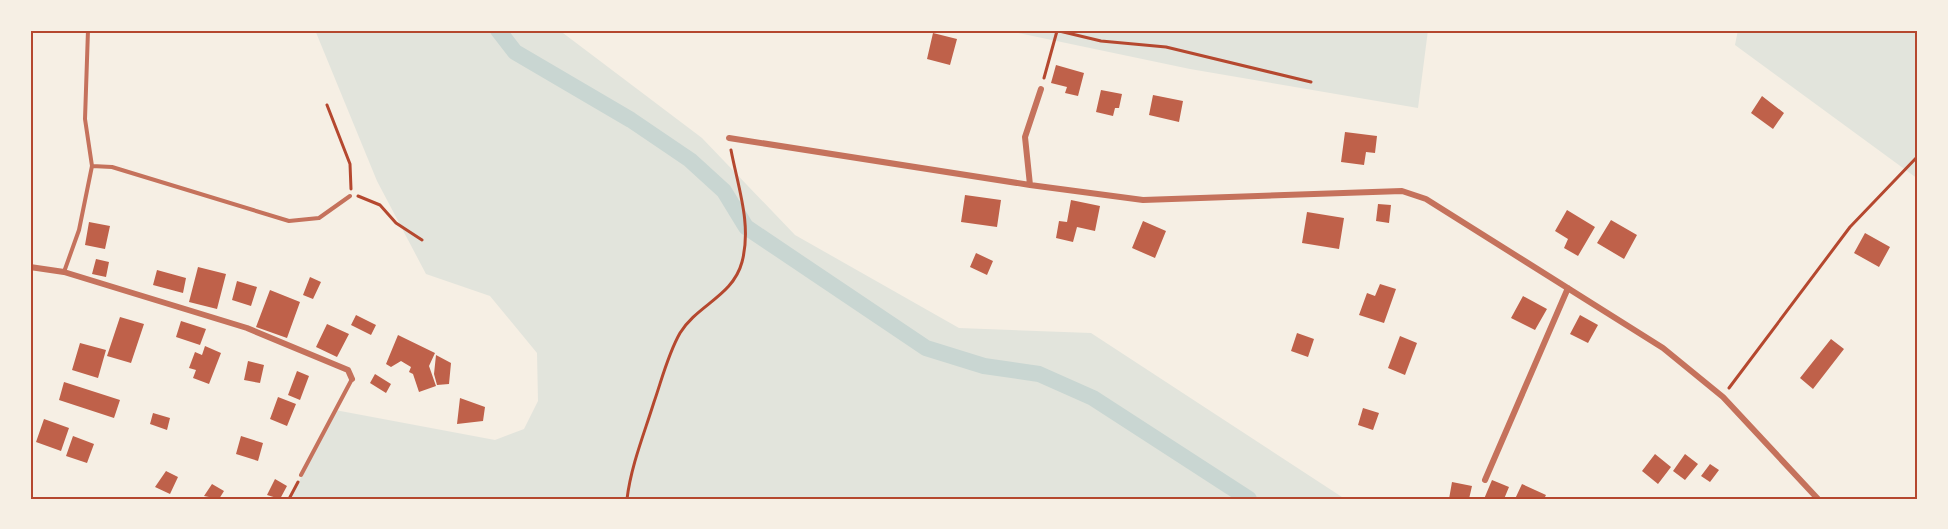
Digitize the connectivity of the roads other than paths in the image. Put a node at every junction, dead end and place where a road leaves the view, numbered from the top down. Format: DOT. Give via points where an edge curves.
graph roads {
  1 [pos="88,30"];
  2 [pos="1041,89"];
  3 [pos="729,138"];
  4 [pos="92,166"];
  5 [pos="1030,185"];
  6 [pos="350,196"];
  7 [pos="30,267"];
  8 [pos="64,272"];
  9 [pos="1568,288"];
  10 [pos="352,379"];
  11 [pos="301,475"];
  12 [pos="1485,480"];
  13 [pos="1811,493"];
  14 [pos="1806,499"];
  15 [pos="1818,499"];
  1 -- 4 [label="lane" via="85,119"];
  2 -- 5 [label="street" via="1025,137"];
  3 -- 5 [label="street"];
  4 -- 6 [label="lane" via="112,167 289,221 319,218"];
  4 -- 8 [label="lane" via="79,230"];
  5 -- 9 [label="street" via="1143,200 1402,191 1426,199"];
  7 -- 8 [label="street"];
  8 -- 10 [label="street" via="247,328 348,370"];
  9 -- 12 [label="street"];
  9 -- 13 [label="street" via="1663,348 1723,397"];
  10 -- 11 [label="lane"];
  13 -- 14 [label="lane"];
  13 -- 15 [label="street"];
}
